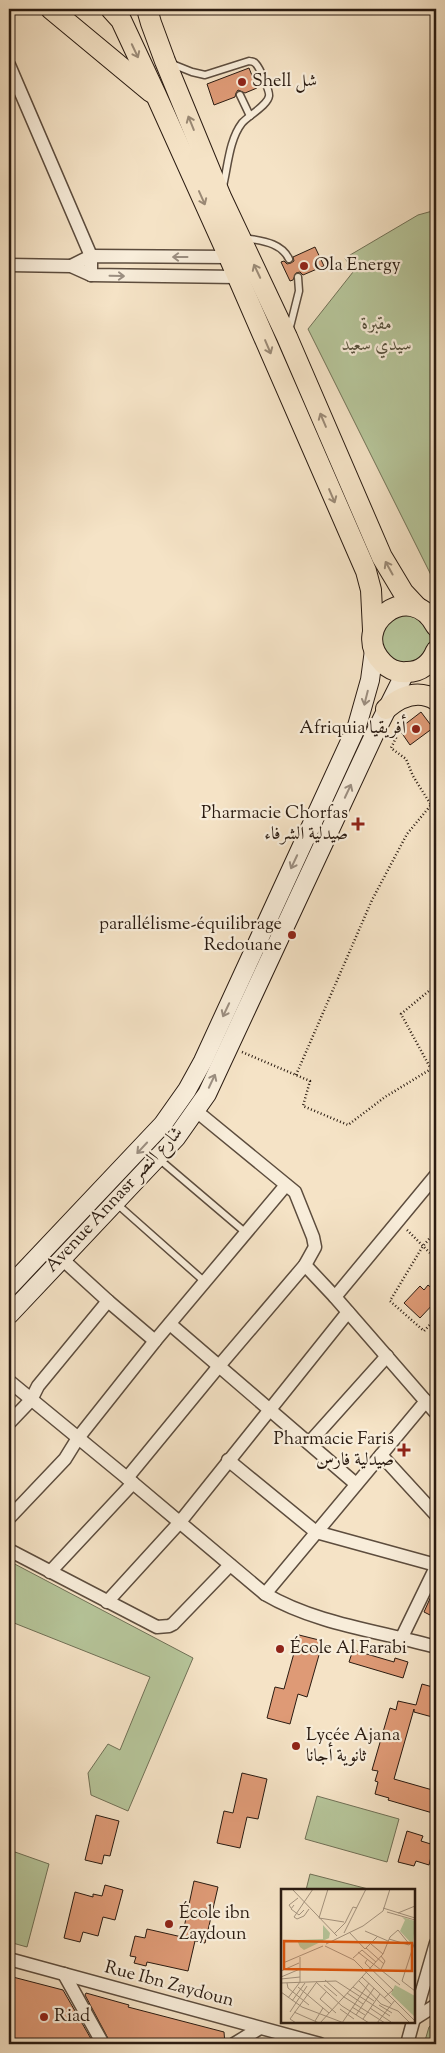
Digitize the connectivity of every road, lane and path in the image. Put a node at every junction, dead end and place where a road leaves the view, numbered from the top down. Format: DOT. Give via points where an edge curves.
graph roads {
  1 [pos="51,9"];
  2 [pos="111,9"];
  3 [pos="147,9"];
  4 [pos="166,61"];
  5 [pos="9,65"];
  6 [pos="240,95"];
  7 [pos="156,96"];
  8 [pos="250,116"];
  9 [pos="221,197"];
  10 [pos="241,237"];
  11 [pos="91,256"];
  12 [pos="228,257"];
  13 [pos="289,258"];
  14 [pos="9,265"];
  15 [pos="71,266"];
  16 [pos="91,275"];
  17 [pos="237,277"];
  18 [pos="298,277"];
  19 [pos="287,337"];
  20 [pos="417,607"];
  21 [pos="436,626"];
  22 [pos="373,630"];
  23 [pos="374,650"];
  24 [pos="436,651"];
  25 [pos="407,672"];
  26 [pos="436,698"];
  27 [pos="383,715"];
  28 [pos="436,985"];
  29 [pos="228,1047"];
  30 [pos="296,1075"];
  31 [pos="195,1110"];
  32 [pos="158,1158"];
  33 [pos="436,1175"];
  34 [pos="286,1185"];
  35 [pos="116,1203"];
  36 [pos="397,1220"];
  37 [pos="436,1230"];
  38 [pos="246,1233"];
  39 [pos="423,1246"];
  40 [pos="62,1259"];
  41 [pos="436,1259"];
  42 [pos="305,1265"];
  43 [pos="205,1282"];
  44 [pos="9,1287"];
  45 [pos="335,1296"];
  46 [pos="108,1301"];
  47 [pos="348,1312"];
  48 [pos="9,1315"];
  49 [pos="436,1318"];
  50 [pos="170,1324"];
  51 [pos="154,1342"];
  52 [pos="387,1356"];
  53 [pos="219,1366"];
  54 [pos="9,1381"];
  55 [pos="31,1400"];
  56 [pos="426,1401"];
  57 [pos="269,1409"];
  58 [pos="436,1413"];
  59 [pos="9,1423"];
  60 [pos="78,1438"];
  61 [pos="309,1443"];
  62 [pos="382,1455"];
  63 [pos="228,1460"];
  64 [pos="130,1480"];
  65 [pos="356,1484"];
  66 [pos="436,1515"];
  67 [pos="9,1518"];
  68 [pos="180,1522"];
  69 [pos="316,1532"];
  70 [pos="9,1550"];
  71 [pos="230,1565"];
  72 [pos="436,1566"];
  73 [pos="50,1572"];
  74 [pos="265,1594"];
  75 [pos="107,1602"];
  76 [pos="402,1637"];
  77 [pos="436,1647"];
  78 [pos="436,1943"];
  79 [pos="9,1959"];
  80 [pos="64,1974"];
  81 [pos="436,2004"];
  82 [pos="415,2013"];
  83 [pos="415,2019"];
  84 [pos="412,2023"];
  85 [pos="260,2028"];
  86 [pos="103,2044"];
  87 [pos="234,2044"];
  88 [pos="320,2044"];
  89 [pos="407,2044"];
  1 -- 7 [label="main road"];
  2 -- 7 [label="main road, one-way" via="121,20"];
  3 -- 4 [label="main road"];
  4 -- 8 [label="lane" via="205,75 229,72 253,61 258,66 269,97"];
  9 -- 4 [label="main road, one-way"];
  5 -- 11 [label="street"];
  6 -- 8 [label="lane"];
  7 -- 12 [label="main road, one-way"];
  8 -- 9 [label="lane" via="233,141"];
  9 -- 10 [label="main road"];
  10 -- 13 [label="lane" via="273,244"];
  19 -- 10 [label="main road, one-way"];
  12 -- 11 [label="street, one-way"];
  11 -- 15 [label="street"];
  11 -- 16 [label="street"];
  12 -- 17 [label="main road"];
  14 -- 15 [label="street"];
  15 -- 16 [label="street"];
  16 -- 17 [label="street, one-way"];
  17 -- 22 [label="main road, one-way" via="366,570 371,590"];
  18 -- 19 [label="lane" via="299,291"];
  20 -- 19 [label="main road, one-way" via="402,592 382,557"];
  20 -- 21 [label="main road" via="426,612"];
  20 -- 22 [label="main road" via="395,607 378,620"];
  22 -- 23 [label="main road"];
  23 -- 25 [label="main road" via="386,666"];
  23 -- 44 [label="main road, Avenue Annasr شارع النصر, one-way" via="370,680 357,726 187,1090 152,1136"];
  24 -- 25 [label="main road" via="427,665"];
  25 -- 26 [label="main road"];
  25 -- 27 [label="main road, Avenue Annasr شارع النصر"];
  26 -- 27 [label="main road" via="419,694 406,696 395,701"];
  29 -- 27 [label="main road, Avenue Annasr شارع النصر, one-way"];
  27 -- 30 [label="path" via="396,738 392,748 406,759 431,805 408,834 372,900"];
  28 -- 30 [label="path" via="401,1014 431,1069 385,1097 348,1125 303,1106 310,1081"];
  29 -- 30 [label="path"];
  31 -- 29 [label="main road, Avenue Annasr شارع النصر, one-way"];
  31 -- 32 [label="main road, Avenue Annasr شارع النصر"];
  31 -- 34 [label="street"];
  32 -- 35 [label="main road, Avenue Annasr شارع النصر"];
  32 -- 38 [label="lane"];
  33 -- 36 [label="street"];
  34 -- 38 [label="street"];
  34 -- 42 [label="street" via="295,1192 313,1237 315,1247"];
  35 -- 40 [label="main road, Avenue Annasr شارع النصر"];
  35 -- 43 [label="lane"];
  36 -- 39 [label="path"];
  36 -- 45 [label="street"];
  37 -- 39 [label="path"];
  38 -- 43 [label="street"];
  39 -- 41 [label="path"];
  39 -- 49 [label="path" via="390,1301 424,1332"];
  40 -- 46 [label="street"];
  40 -- 48 [label="main road, Avenue Annasr شارع النصر"];
  42 -- 45 [label="street"];
  42 -- 53 [label="street"];
  43 -- 50 [label="street"];
  45 -- 47 [label="street"];
  46 -- 51 [label="street"];
  46 -- 55 [label="street" via="38,1386"];
  47 -- 52 [label="street"];
  47 -- 57 [label="street"];
  50 -- 51 [label="street"];
  50 -- 53 [label="street"];
  51 -- 60 [label="street"];
  52 -- 56 [label="street"];
  52 -- 61 [label="street"];
  53 -- 57 [label="street"];
  53 -- 64 [label="street"];
  54 -- 55 [label="street"];
  55 -- 59 [label="street"];
  55 -- 60 [label="street"];
  56 -- 58 [label="street"];
  56 -- 62 [label="street"];
  57 -- 61 [label="street"];
  57 -- 63 [label="street"];
  60 -- 64 [label="street"];
  60 -- 67 [label="street" via="66,1459"];
  61 -- 65 [label="street"];
  62 -- 65 [label="street"];
  62 -- 66 [label="street"];
  63 -- 68 [label="street"];
  63 -- 69 [label="street"];
  64 -- 68 [label="street"];
  64 -- 73 [label="street"];
  65 -- 69 [label="street"];
  68 -- 71 [label="street"];
  68 -- 75 [label="street"];
  69 -- 72 [label="street"];
  69 -- 74 [label="street"];
  70 -- 73 [label="street"];
  71 -- 74 [label="street"];
  71 -- 75 [label="street" via="169,1626 157,1628"];
  72 -- 76 [label="street"];
  73 -- 75 [label="street"];
  74 -- 76 [label="street" via="285,1606 315,1616"];
  76 -- 77 [label="street"];
  78 -- 82 [label="street"];
  79 -- 80 [label="street, Rue Ibn Zaydoun"];
  80 -- 85 [label="street, Rue Ibn Zaydoun"];
  80 -- 86 [label="street"];
  81 -- 83 [label="street"];
  84 -- 89 [label="street"];
  85 -- 87 [label="street"];
  85 -- 88 [label="street, Rue Ibn Zaydoun"];
}
